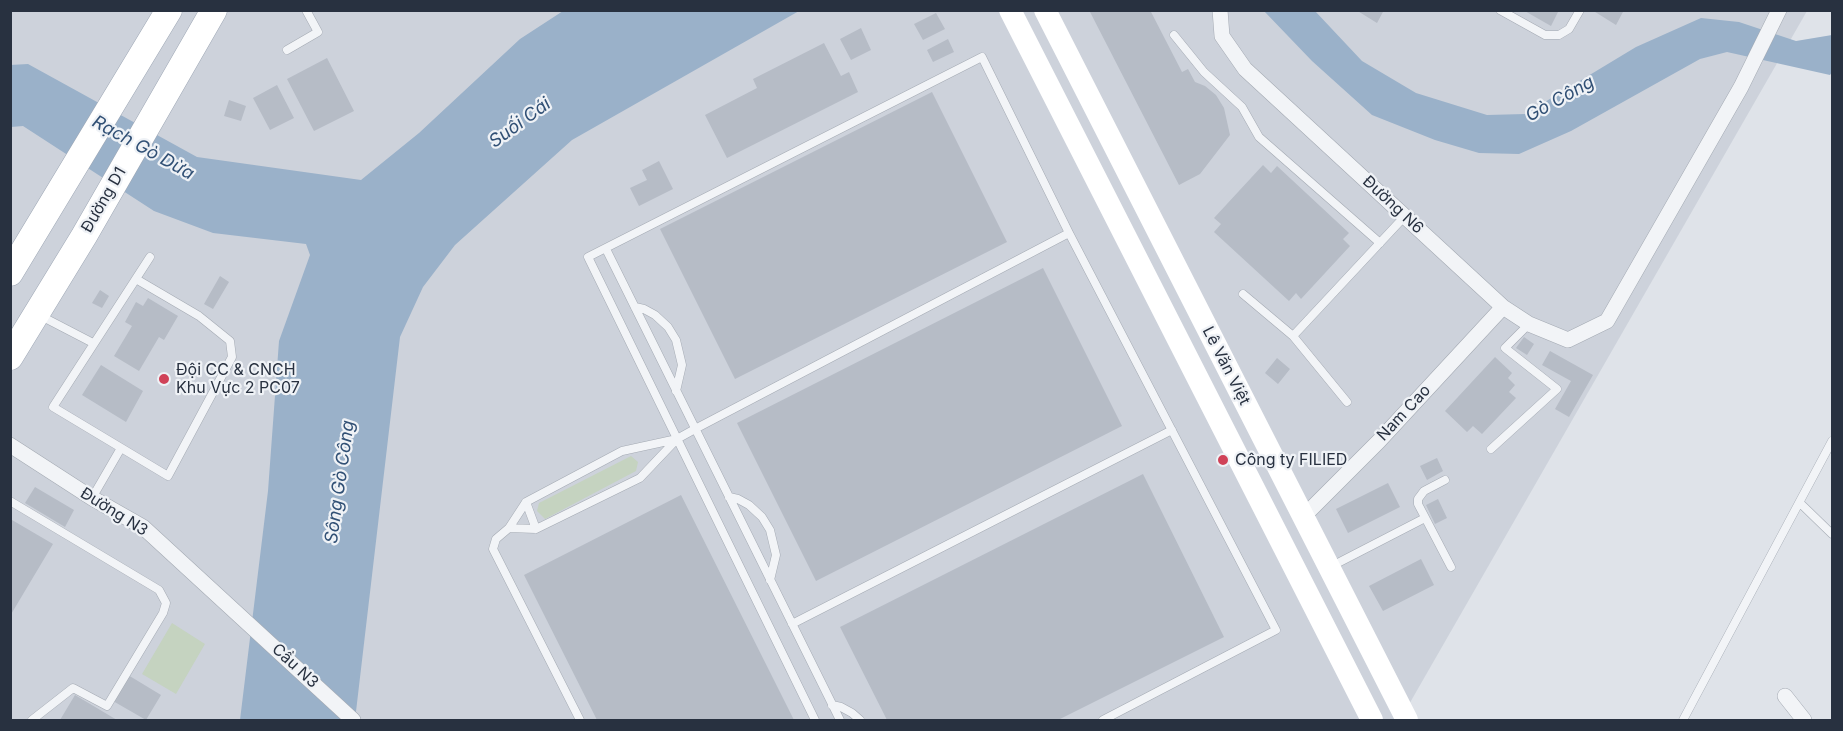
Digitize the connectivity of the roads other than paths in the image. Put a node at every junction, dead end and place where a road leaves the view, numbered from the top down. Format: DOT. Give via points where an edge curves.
graph roads {
  1 [pos="214,10"];
  2 [pos="306,10"];
  3 [pos="1010,10"];
  4 [pos="1045,10"];
  5 [pos="1220,10"];
  6 [pos="1500,10"];
  7 [pos="1580,10"];
  8 [pos="1779,11"];
  9 [pos="163,21"];
  10 [pos="1174,35"];
  11 [pos="287,50"];
  12 [pos="44,207"];
  13 [pos="1405,216"];
  14 [pos="1069,233"];
  15 [pos="1380,243"];
  16 [pos="606,249"];
  17 [pos="10,250"];
  18 [pos="150,257"];
  19 [pos="10,273"];
  20 [pos="136,279"];
  21 [pos="1243,294"];
  22 [pos="635,307"];
  23 [pos="1503,307"];
  24 [pos="37,314"];
  25 [pos="1529,324"];
  26 [pos="1293,336"];
  27 [pos="93,343"];
  28 [pos="10,357"];
  29 [pos="676,391"];
  30 [pos="1347,402"];
  31 [pos="695,429"];
  32 [pos="1172,430"];
  33 [pos="677,439"];
  34 [pos="1833,441"];
  35 [pos="10,445"];
  36 [pos="121,448"];
  37 [pos="1491,449"];
  38 [pos="1445,480"];
  39 [pos="729,497"];
  40 [pos="92,498"];
  41 [pos="10,501"];
  42 [pos="526,502"];
  43 [pos="1800,503"];
  44 [pos="1303,517"];
  45 [pos="1425,518"];
  46 [pos="509,528"];
  47 [pos="536,529"];
  48 [pos="1833,534"];
  49 [pos="1282,544"];
  50 [pos="1451,567"];
  51 [pos="1329,568"];
  52 [pos="770,580"];
  53 [pos="236,612"];
  54 [pos="792,624"];
  55 [pos="1785,696"];
  56 [pos="832,705"];
  57 [pos="32,720"];
  58 [pos="353,720"];
  59 [pos="579,720"];
  60 [pos="815,720"];
  61 [pos="840,720"];
  62 [pos="860,720"];
  63 [pos="1102,720"];
  64 [pos="1372,720"];
  65 [pos="1407,720"];
  66 [pos="1683,720"];
  67 [pos="1804,720"];
  1 -- 24 [label="main road, Đường D1"];
  2 -- 11 [label="lane" via="318,32"];
  3 -- 49 [label="main road, Lê Văn Việt"];
  4 -- 44 [label="main road, Lê Văn Việt"];
  5 -- 13 [label="street, Đường N6" via="1222,36 1245,69"];
  6 -- 7 [label="lane" via="1545,35 1559,35 1569,29"];
  8 -- 25 [label="street, Đường N6" via="1741,87 1607,321 1568,340"];
  9 -- 12 [label="main road" via="133,62"];
  10 -- 15 [label="lane" via="1204,72 1242,107 1259,137"];
  12 -- 17 [label="main road"];
  12 -- 19 [label="main road"];
  13 -- 15 [label="lane"];
  13 -- 23 [label="street, Đường N6"];
  14 -- 16 [label="lane" via="982,57"];
  14 -- 31 [label="lane"];
  14 -- 32 [label="lane"];
  15 -- 26 [label="lane"];
  16 -- 22 [label="lane"];
  16 -- 33 [label="lane" via="588,257"];
  18 -- 20 [label="lane"];
  20 -- 27 [label="lane"];
  20 -- 36 [label="lane" via="199,316 230,340 232,357 168,476"];
  21 -- 26 [label="lane"];
  22 -- 29 [label="lane"];
  22 -- 29 [label="lane" via="655,315 676,340 682,365"];
  23 -- 25 [label="street, Đường N6"];
  23 -- 44 [label="street, Nam Cao"];
  24 -- 27 [label="lane"];
  24 -- 28 [label="main road, Đường D1"];
  25 -- 37 [label="lane" via="1505,348 1557,389"];
  26 -- 30 [label="lane"];
  27 -- 36 [label="lane" via="53,407"];
  29 -- 31 [label="lane"];
  31 -- 33 [label="lane"];
  31 -- 39 [label="lane"];
  32 -- 54 [label="lane"];
  32 -- 63 [label="lane" via="1276,630"];
  33 -- 42 [label="lane" via="622,451"];
  33 -- 47 [label="lane" via="640,478"];
  33 -- 60 [label="lane"];
  34 -- 43 [label="lane"];
  35 -- 40 [label="street, Đường N3"];
  36 -- 40 [label="lane"];
  38 -- 45 [label="lane" via="1420,495 1418,504"];
  39 -- 52 [label="lane"];
  39 -- 52 [label="lane" via="749,505 770,530 776,555"];
  40 -- 53 [label="street, Đường N3" via="143,528"];
  41 -- 57 [label="lane" via="159,590 166,603 107,706 74,688"];
  42 -- 46 [label="lane"];
  42 -- 47 [label="lane"];
  43 -- 48 [label="lane"];
  43 -- 66 [label="lane"];
  44 -- 49 [label="main road"];
  44 -- 51 [label="main road, Lê Văn Việt"];
  45 -- 50 [label="lane"];
  45 -- 51 [label="lane"];
  46 -- 47 [label="lane"];
  46 -- 59 [label="lane" via="496,539 493,549"];
  49 -- 64 [label="main road, Lê Văn Việt"];
  51 -- 65 [label="main road, Lê Văn Việt"];
  52 -- 54 [label="lane"];
  53 -- 58 [label="street, Cầu N3"];
  54 -- 56 [label="lane"];
  55 -- 67 [label="street"];
  56 -- 61 [label="lane"];
  56 -- 62 [label="lane" via="852,712"];
}
